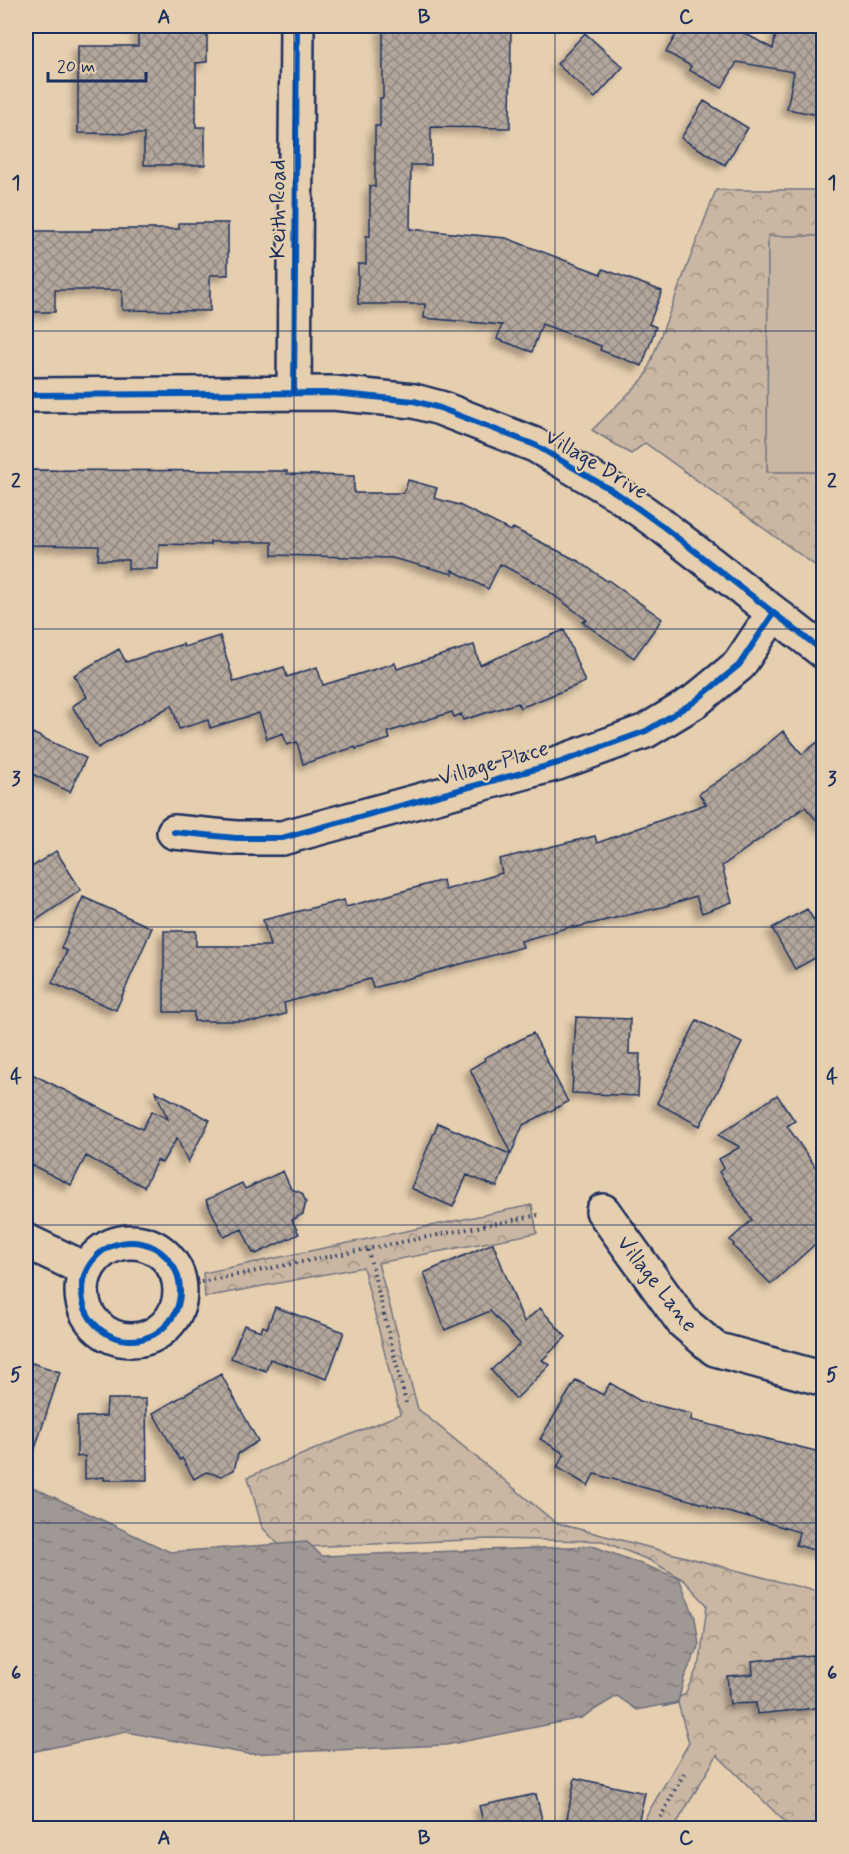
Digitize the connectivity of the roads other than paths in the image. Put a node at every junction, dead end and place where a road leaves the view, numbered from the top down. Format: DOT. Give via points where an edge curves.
graph roads {
  1 [pos="297,26"];
  2 [pos="294,393"];
  3 [pos="26,395"];
  4 [pos="773,614"];
  5 [pos="824,652"];
  6 [pos="174,832"];
  7 [pos="603,1210"];
  8 [pos="26,1241"];
  9 [pos="87,1270"];
  10 [pos="824,1379"];
  1 -- 2 [label="street, Keith Road"];
  2 -- 3 [label="street, Village Drive"];
  2 -- 4 [label="street, Village Drive" via="414,401 535,445 662,525"];
  4 -- 5 [label="street, Village Drive"];
  4 -- 6 [label="street, Village Place" via="739,665 694,702 646,731 558,763 282,838"];
  7 -- 10 [label="street, Village Lane" via="683,1322 715,1349"];
  8 -- 9 [label="street"];
}
